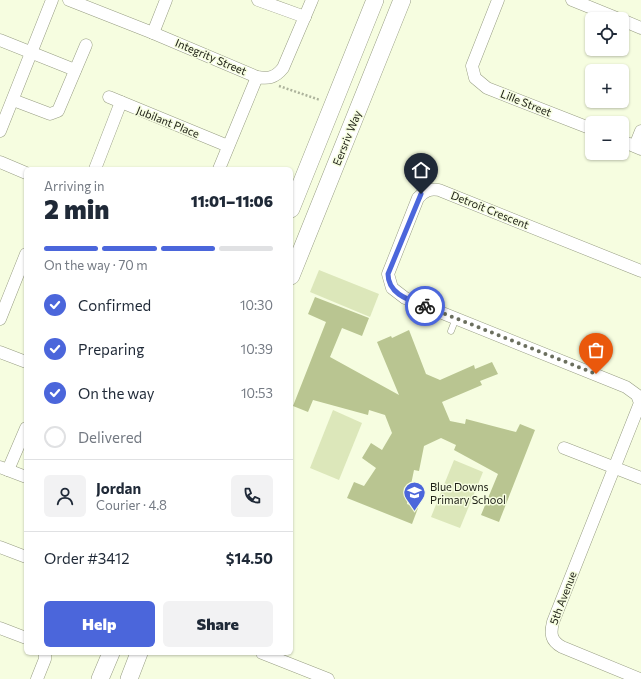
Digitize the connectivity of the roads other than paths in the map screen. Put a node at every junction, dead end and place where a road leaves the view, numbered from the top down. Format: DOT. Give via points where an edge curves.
graph roads {
  1 [pos="52,0"];
  2 [pos="69,0"];
  3 [pos="166,0"];
  4 [pos="258,0"];
  5 [pos="312,0"];
  6 [pos="375,0"];
  7 [pos="402,0"];
  8 [pos="498,0"];
  9 [pos="572,0"];
  10 [pos="602,12"];
  11 [pos="305,18"];
  12 [pos="629,23"];
  13 [pos="641,28"];
  14 [pos="153,33"];
  15 [pos="0,40"];
  16 [pos="86,45"];
  17 [pos="32,54"];
  18 [pos="76,70"];
  19 [pos="257,77"];
  20 [pos="109,97"];
  21 [pos="13,100"];
  22 [pos="121,102"];
  23 [pos="585,126"];
  24 [pos="0,131"];
  25 [pos="641,131"];
  26 [pos="228,146"];
  27 [pos="638,147"];
  28 [pos="0,162"];
  29 [pos="96,167"];
  30 [pos="220,167"];
  31 [pos="24,172"];
  32 [pos="293,204"];
  33 [pos="24,264"];
  34 [pos="293,271"];
  35 [pos="641,271"];
  36 [pos="21,279"];
  37 [pos="456,318"];
  38 [pos="0,319"];
  39 [pos="451,331"];
  40 [pos="0,352"];
  41 [pos="24,361"];
  42 [pos="24,432"];
  43 [pos="564,448"];
  44 [pos="614,467"];
  45 [pos="4,469"];
  46 [pos="24,476"];
  47 [pos="641,478"];
  48 [pos="0,547"];
  49 [pos="24,557"];
  50 [pos="0,628"];
  51 [pos="24,637"];
  52 [pos="45,655"];
  53 [pos="110,655"];
  54 [pos="138,655"];
  55 [pos="267,655"];
  56 [pos="37,679"];
  57 [pos="100,679"];
  58 [pos="129,679"];
  59 [pos="328,679"];
  60 [pos="640,679"];
  1 -- 17 [label="street"];
  2 -- 14 [label="street, Integrity Street"];
  3 -- 14 [label="street"];
  4 -- 11 [label="street"];
  5 -- 11 [label="street"];
  6 -- 32 [label="main road"];
  7 -- 34 [label="main road, Eersriv Way"];
  8 -- 23 [label="street, Lille Street" via="472,66 474,78 487,88"];
  9 -- 10 [label="street"];
  11 -- 19 [label="street, Integrity Street" via="283,68 271,78"];
  12 -- 13 [label="street"];
  14 -- 19 [label="street, Integrity Street"];
  15 -- 17 [label="street"];
  16 -- 18 [label="street"];
  17 -- 18 [label="street"];
  17 -- 21 [label="street"];
  18 -- 21 [label="street" via="61,108 56,113 50,114"];
  19 -- 26 [label="street"];
  20 -- 22 [label="street, Jubilant Place"];
  21 -- 24 [label="street"];
  22 -- 26 [label="street, Jubilant Place"];
  22 -- 29 [label="street"];
  25 -- 27 [label="street"];
  26 -- 30 [label="street"];
  28 -- 31 [label="street"];
  33 -- 36 [label="street"];
  35 -- 37 [label="street, Detroit Crescent" via="439,190 429,190 418,198 388,279 392,288 405,298"];
  36 -- 38 [label="street"];
  37 -- 39 [label="lane"];
  37 -- 44 [label="street, Detroit Crescent" via="631,390 637,395 640,402"];
  40 -- 41 [label="street"];
  42 -- 45 [label="street"];
  43 -- 44 [label="street"];
  44 -- 47 [label="street"];
  44 -- 60 [label="street, 5th Avenue" via="553,622 552,636 562,647"];
  45 -- 46 [label="street"];
  48 -- 49 [label="street"];
  50 -- 51 [label="street"];
  52 -- 56 [label="street"];
  53 -- 57 [label="main road"];
  54 -- 58 [label="main road"];
  55 -- 59 [label="street"];
}
